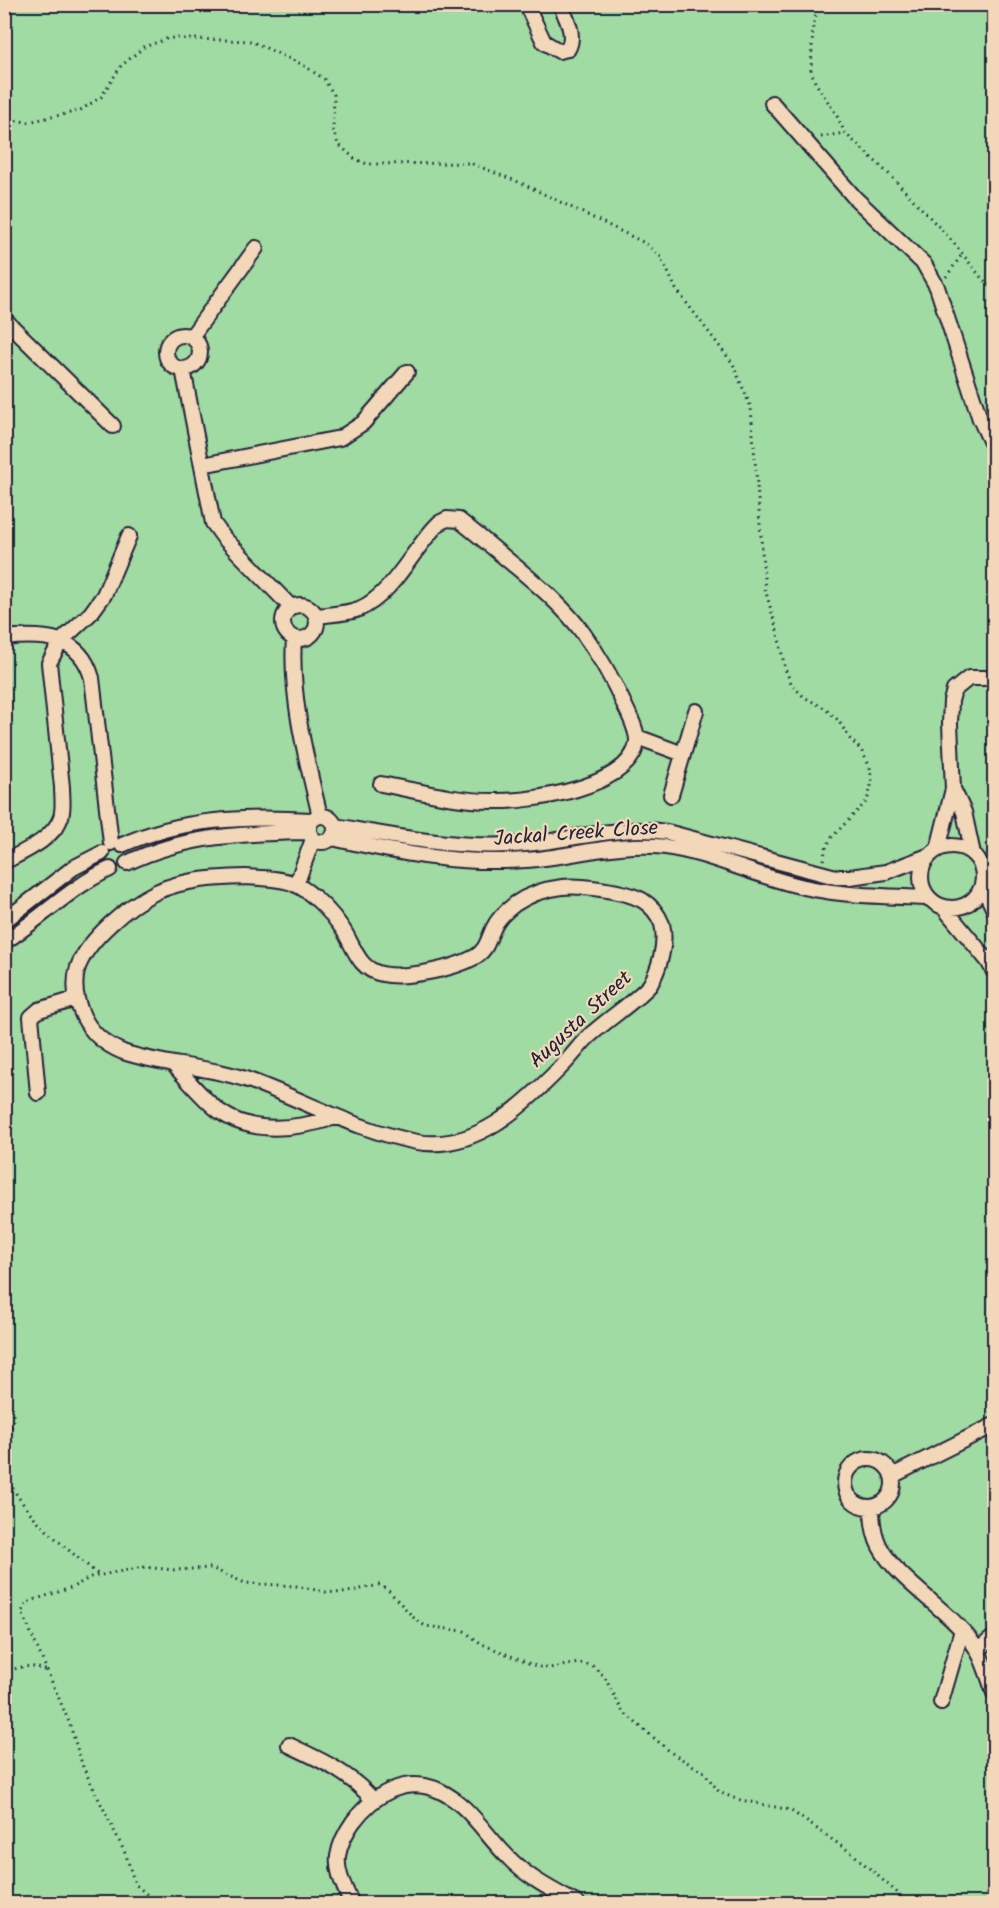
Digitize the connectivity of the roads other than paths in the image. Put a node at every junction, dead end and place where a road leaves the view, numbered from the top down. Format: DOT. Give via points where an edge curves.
graph roads {
  1 [pos="526,4"];
  2 [pos="560,4"];
  3 [pos="772,103"];
  4 [pos="256,248"];
  5 [pos="4,319"];
  6 [pos="191,337"];
  7 [pos="183,369"];
  8 [pos="408,372"];
  9 [pos="113,426"];
  10 [pos="994,449"];
  11 [pos="202,465"];
  12 [pos="129,536"];
  13 [pos="291,607"];
  14 [pos="317,616"];
  15 [pos="4,638"];
  16 [pos="294,638"];
  17 [pos="61,641"];
  18 [pos="994,678"];
  19 [pos="696,711"];
  20 [pos="637,737"];
  21 [pos="683,754"];
  22 [pos="381,784"];
  23 [pos="953,789"];
  24 [pos="671,795"];
  25 [pos="313,827"];
  26 [pos="333,832"];
  27 [pos="112,847"];
  28 [pos="933,853"];
  29 [pos="973,854"];
  30 [pos="4,862"];
  31 [pos="127,862"];
  32 [pos="110,869"];
  33 [pos="982,884"];
  34 [pos="296,885"];
  35 [pos="928,898"];
  36 [pos="945,908"];
  37 [pos="994,910"];
  38 [pos="4,921"];
  39 [pos="4,942"];
  40 [pos="994,972"];
  41 [pos="76,999"];
  42 [pos="173,1064"];
  43 [pos="38,1093"];
  44 [pos="336,1117"];
  45 [pos="994,1425"];
  46 [pos="892,1476"];
  47 [pos="872,1507"];
  48 [pos="962,1630"];
  49 [pos="994,1637"];
  50 [pos="978,1650"];
  51 [pos="994,1693"];
  52 [pos="941,1702"];
  53 [pos="289,1745"];
  54 [pos="373,1800"];
  55 [pos="352,1904"];
  56 [pos="578,1904"];
  1 -- 2 [label="street" via="544,42 559,51 568,49 572,38"];
  3 -- 10 [label="street" via="855,198 919,258 932,276 976,409"];
  4 -- 6 [label="street"];
  5 -- 9 [label="street"];
  6 -- 7 [label="street" via="201,354 194,366"];
  6 -- 7 [label="street" via="174,338 167,347 170,363"];
  7 -- 11 [label="street"];
  8 -- 11 [label="street" via="363,423 340,438"];
  11 -- 13 [label="street" via="215,528"];
  12 -- 17 [label="street" via="104,595"];
  13 -- 14 [label="street" via="307,605"];
  13 -- 16 [label="street" via="283,620 285,631"];
  14 -- 16 [label="street" via="315,632 309,637"];
  14 -- 20 [label="street" via="364,606 389,585 439,523 459,520 554,599 573,620 603,664"];
  15 -- 17 [label="street" via="38,636"];
  16 -- 25 [label="street" via="293,669"];
  17 -- 27 [label="street" via="80,654 92,678"];
  17 -- 30 [label="street" via="51,656 49,670 62,813 45,837"];
  18 -- 23 [label="street" via="969,678 954,690 950,724"];
  19 -- 21 [label="street"];
  20 -- 21 [label="street"];
  20 -- 22 [label="street" via="629,760 610,776 540,797 493,801"];
  21 -- 24 [label="street"];
  23 -- 28 [label="street"];
  23 -- 29 [label="street" via="964,812"];
  25 -- 26 [label="street" via="325,842"];
  25 -- 26 [label="street" via="329,818"];
  25 -- 27 [label="street" via="272,818 189,825"];
  25 -- 31 [label="street" via="194,841 152,851"];
  25 -- 34 [label="street"];
  26 -- 28 [label="street, Jackal Creek Close" via="433,843 512,845 651,829 823,874 850,877 886,872"];
  26 -- 35 [label="street, Jackal Creek Close" via="398,853 463,861 527,860 630,847 666,847 812,889"];
  27 -- 31 [label="street" via="128,853"];
  27 -- 32 [label="street" via="103,862"];
  27 -- 38 [label="street" via="73,868"];
  28 -- 29 [label="street" via="956,846"];
  28 -- 35 [label="street" via="920,873"];
  29 -- 33 [label="street" via="980,862"];
  31 -- 32 [label="street" via="120,869"];
  32 -- 39 [label="street" via="73,889"];
  33 -- 36 [label="street" via="973,901"];
  33 -- 37 [label="street"];
  34 -- 41 [label="street, Augusta Street" via="282,880 219,878 177,884 144,898 114,921 87,952 78,968"];
  34 -- 44 [label="street, Augusta Street" via="336,920 360,961 381,974 420,972 472,959 484,949 505,912 531,895 563,887 632,896 651,906 662,925 662,950 650,985 493,1126 473,1136 418,1142"];
  35 -- 36 [label="street"];
  36 -- 40 [label="street"];
  41 -- 42 [label="street, Augusta Street" via="86,1022 105,1042 135,1056"];
  41 -- 43 [label="street" via="39,1010 31,1017"];
  42 -- 44 [label="street, Augusta Street" via="249,1080"];
  42 -- 44 [label="street, Augusta Street" via="218,1110 253,1126 292,1127"];
  45 -- 46 [label="street"];
  46 -- 47 [label="street" via="887,1499"];
  46 -- 47 [label="street" via="888,1468 873,1459 850,1470 846,1478 849,1496"];
  47 -- 48 [label="street" via="874,1531 882,1551"];
  48 -- 50 [label="street"];
  48 -- 52 [label="street"];
  49 -- 50 [label="street"];
  50 -- 51 [label="street"];
  53 -- 54 [label="street" via="342,1772"];
  54 -- 55 [label="street" via="351,1826 338,1854 340,1876"];
  54 -- 56 [label="street" via="406,1785 438,1790 455,1801 527,1874"];
}
